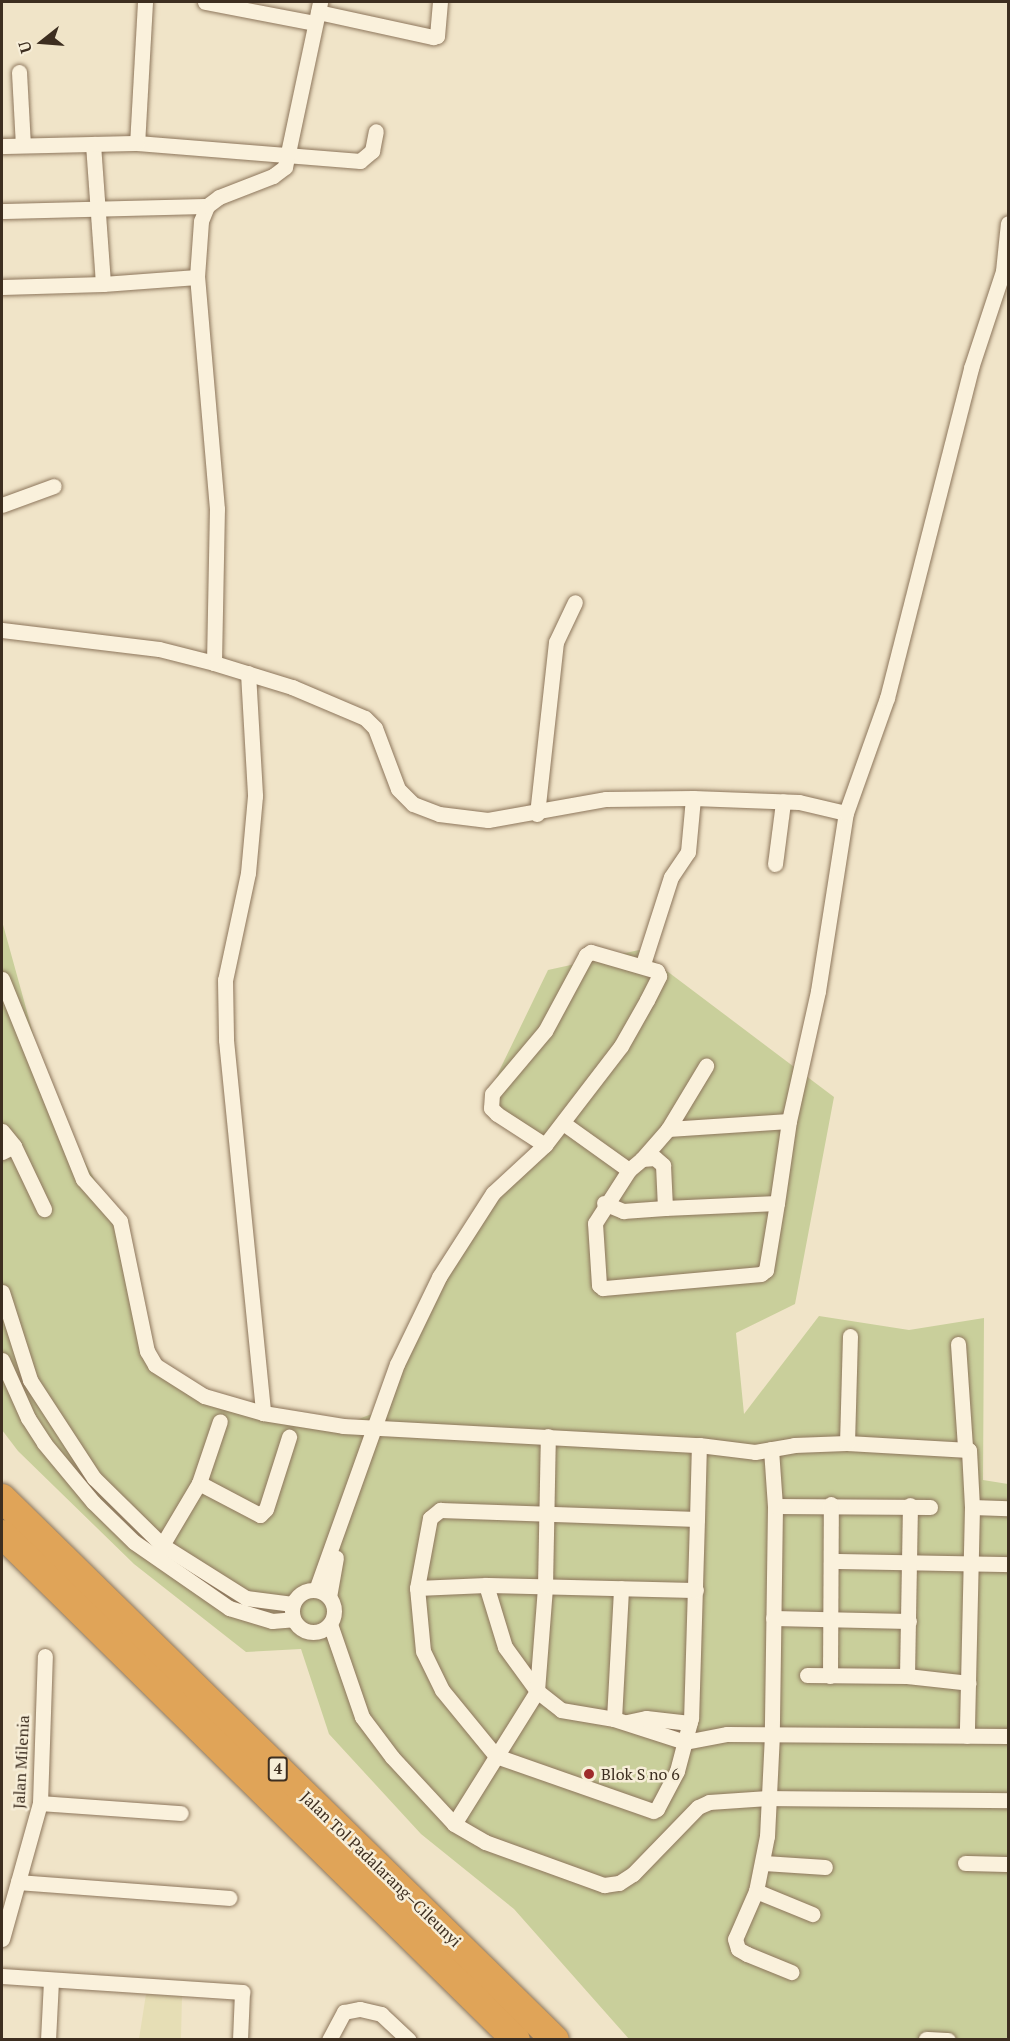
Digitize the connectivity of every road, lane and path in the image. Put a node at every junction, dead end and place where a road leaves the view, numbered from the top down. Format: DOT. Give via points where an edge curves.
graph roads {
  1 [pos="145,2"];
  2 [pos="205,2"];
  3 [pos="440,2"];
  4 [pos="317,12"];
  5 [pos="20,72"];
  6 [pos="376,131"];
  7 [pos="137,143"];
  8 [pos="93,144"];
  9 [pos="23,145"];
  10 [pos="2,146"];
  11 [pos="289,152"];
  12 [pos="207,206"];
  13 [pos="97,209"];
  14 [pos="2,211"];
  15 [pos="1008,223"];
  16 [pos="197,277"];
  17 [pos="103,284"];
  18 [pos="2,287"];
  19 [pos="54,486"];
  20 [pos="2,505"];
  21 [pos="575,602"];
  22 [pos="2,630"];
  23 [pos="214,663"];
  24 [pos="248,673"];
  25 [pos="693,798"];
  26 [pos="783,802"];
  27 [pos="846,813"];
  28 [pos="537,814"];
  29 [pos="775,864"];
  30 [pos="643,964"];
  31 [pos="2,979"];
  32 [pos="706,1066"];
  33 [pos="789,1121"];
  34 [pos="563,1123"];
  35 [pos="668,1129"];
  36 [pos="2,1131"];
  37 [pos="545,1145"];
  38 [pos="8,1149"];
  39 [pos="642,1159"];
  40 [pos="629,1170"];
  41 [pos="604,1203"];
  42 [pos="777,1203"];
  43 [pos="665,1208"];
  44 [pos="44,1209"];
  45 [pos="2,1292"];
  46 [pos="850,1336"];
  47 [pos="958,1344"];
  48 [pos="2,1360"];
  49 [pos="262,1413"];
  50 [pos="220,1421"];
  51 [pos="374,1427"];
  52 [pos="548,1436"];
  53 [pos="289,1437"];
  54 [pos="847,1443"];
  55 [pos="699,1445"];
  56 [pos="965,1448"];
  57 [pos="771,1449"];
  58 [pos="199,1483"];
  59 [pos="2,1498"];
  60 [pos="831,1504"];
  61 [pos="774,1506"];
  62 [pos="910,1506"];
  63 [pos="930,1507"];
  64 [pos="972,1507"];
  65 [pos="1008,1508"];
  66 [pos="545,1516"];
  67 [pos="698,1519"];
  68 [pos="2,1534"];
  69 [pos="158,1551"];
  70 [pos="832,1561"];
  71 [pos="909,1562"];
  72 [pos="971,1564"];
  73 [pos="1008,1564"];
  74 [pos="486,1585"];
  75 [pos="545,1586"];
  76 [pos="417,1588"];
  77 [pos="621,1588"];
  78 [pos="696,1590"];
  79 [pos="323,1593"];
  80 [pos="293,1611"];
  81 [pos="773,1618"];
  82 [pos="832,1620"];
  83 [pos="909,1621"];
  84 [pos="324,1628"];
  85 [pos="45,1656"];
  86 [pos="807,1675"];
  87 [pos="830,1676"];
  88 [pos="907,1676"];
  89 [pos="969,1683"];
  90 [pos="537,1690"];
  91 [pos="620,1721"];
  92 [pos="690,1723"];
  93 [pos="772,1734"];
  94 [pos="967,1736"];
  95 [pos="1008,1736"];
  96 [pos="685,1742"];
  97 [pos="496,1756"];
  98 [pos="768,1798"];
  99 [pos="1008,1800"];
  100 [pos="40,1803"];
  101 [pos="181,1814"];
  102 [pos="454,1824"];
  103 [pos="764,1863"];
  104 [pos="965,1863"];
  105 [pos="1008,1864"];
  106 [pos="825,1867"];
  107 [pos="18,1882"];
  108 [pos="756,1890"];
  109 [pos="229,1898"];
  110 [pos="812,1914"];
  111 [pos="2,1939"];
  112 [pos="791,1972"];
  113 [pos="2,1976"];
  114 [pos="51,1980"];
  115 [pos="926,2038"];
  116 [pos="48,2040"];
  117 [pos="240,2040"];
  118 [pos="329,2040"];
  119 [pos="409,2040"];
  120 [pos="516,2040"];
  121 [pos="555,2040"];
  122 [pos="948,2040"];
  1 -- 7 [label="street"];
  2 -- 4 [label="street"];
  3 -- 4 [label="street" via="437,36 433,37"];
  4 -- 11 [label="street"];
  5 -- 9 [label="street"];
  6 -- 11 [label="street" via="372,151 360,161"];
  7 -- 8 [label="street"];
  7 -- 11 [label="street"];
  8 -- 9 [label="street"];
  8 -- 13 [label="street"];
  9 -- 10 [label="street"];
  11 -- 12 [label="street" via="285,167 273,176 219,197"];
  12 -- 13 [label="street"];
  12 -- 16 [label="street" via="198,240"];
  13 -- 14 [label="street"];
  13 -- 17 [label="street"];
  15 -- 27 [label="street" via="1003,271 971,368 887,698"];
  16 -- 17 [label="street"];
  16 -- 23 [label="street" via="216,509"];
  17 -- 18 [label="street"];
  19 -- 20 [label="street"];
  21 -- 28 [label="street" via="556,642"];
  22 -- 23 [label="street" via="159,649"];
  23 -- 24 [label="street"];
  24 -- 28 [label="street" via="364,718 375,728 398,789 413,804 439,814 488,820"];
  24 -- 49 [label="street" via="255,796 248,873 225,980 226,1040"];
  25 -- 26 [label="street"];
  25 -- 28 [label="street" via="606,800"];
  25 -- 30 [label="street" via="688,852 671,877"];
  26 -- 27 [label="street" via="822,805"];
  26 -- 29 [label="street"];
  27 -- 33 [label="street" via="818,991"];
  30 -- 34 [label="street" via="659,973 647,1000 621,1046"];
  30 -- 37 [label="street" via="591,952 586,955 544,1031 492,1094 491,1108 497,1114"];
  31 -- 49 [label="street" via="84,1179 120,1221 143,1334 155,1365 204,1396"];
  32 -- 35 [label="street"];
  33 -- 35 [label="street"];
  33 -- 42 [label="street"];
  34 -- 37 [label="street"];
  34 -- 40 [label="street"];
  35 -- 39 [label="street"];
  36 -- 38 [label="street"];
  37 -- 51 [label="street" via="494,1193 447,1261 397,1364"];
  38 -- 44 [label="street"];
  39 -- 40 [label="street"];
  39 -- 43 [label="street" via="656,1158 663,1165"];
  40 -- 41 [label="street"];
  41 -- 42 [label="street" via="595,1223 596,1280 603,1288 761,1274 766,1270"];
  41 -- 43 [label="street" via="623,1211"];
  42 -- 43 [label="street"];
  45 -- 69 [label="street" via="30,1380 50,1415 94,1478"];
  46 -- 54 [label="street"];
  47 -- 56 [label="street"];
  48 -- 69 [label="street" via="44,1443 93,1502"];
  49 -- 51 [label="street"];
  50 -- 58 [label="street"];
  51 -- 52 [label="street"];
  51 -- 79 [label="street"];
  52 -- 55 [label="street"];
  52 -- 66 [label="street"];
  53 -- 58 [label="street" via="266,1509 260,1515"];
  54 -- 56 [label="street"];
  54 -- 57 [label="street"];
  55 -- 57 [label="street" via="755,1452"];
  55 -- 67 [label="street"];
  56 -- 64 [label="street" via="971,1452"];
  57 -- 61 [label="street"];
  58 -- 69 [label="street"];
  59 -- 121 [label="highway, Jalan Tol Padalarang–Cileunyi / 4"];
  60 -- 61 [label="street"];
  60 -- 62 [label="street"];
  60 -- 70 [label="street"];
  61 -- 81 [label="street"];
  62 -- 63 [label="street"];
  62 -- 71 [label="street"];
  64 -- 65 [label="street"];
  64 -- 72 [label="street"];
  66 -- 67 [label="street"];
  66 -- 75 [label="street"];
  66 -- 76 [label="street" via="434,1512 419,1564"];
  67 -- 78 [label="street"];
  68 -- 120 [label="highway, Jalan Tol Padalarang–Cileunyi / 4"];
  69 -- 80 [label="street" via="228,1608 272,1621"];
  70 -- 71 [label="street"];
  70 -- 82 [label="street"];
  71 -- 72 [label="street"];
  71 -- 83 [label="street"];
  72 -- 73 [label="street"];
  72 -- 89 [label="street"];
  74 -- 75 [label="street"];
  74 -- 76 [label="street"];
  74 -- 90 [label="street" via="506,1647"];
  75 -- 77 [label="street"];
  75 -- 90 [label="street"];
  76 -- 97 [label="street" via="423,1651 432,1674"];
  77 -- 78 [label="street"];
  77 -- 91 [label="street"];
  78 -- 92 [label="street"];
  79 -- 80 [label="street" via="302,1593"];
  79 -- 84 [label="street" via="335,1610"];
  80 -- 84 [label="street" via="303,1630"];
  81 -- 82 [label="street"];
  81 -- 93 [label="street"];
  82 -- 83 [label="street"];
  82 -- 87 [label="street"];
  83 -- 88 [label="street"];
  84 -- 102 [label="street" via="362,1717 392,1757"];
  85 -- 100 [label="street, Jalan Milenia"];
  86 -- 87 [label="street"];
  87 -- 88 [label="street"];
  88 -- 89 [label="street"];
  89 -- 94 [label="street"];
  90 -- 91 [label="street" via="561,1710"];
  90 -- 97 [label="street"];
  91 -- 92 [label="street" via="646,1718"];
  91 -- 96 [label="street"];
  92 -- 96 [label="street"];
  93 -- 94 [label="street"];
  93 -- 96 [label="street" via="727,1734"];
  93 -- 98 [label="street"];
  94 -- 95 [label="street"];
  96 -- 97 [label="street" via="661,1805 652,1811"];
  97 -- 102 [label="street"];
  98 -- 99 [label="street"];
  98 -- 102 [label="street" via="730,1798 698,1807 633,1874 619,1883 604,1885 485,1842"];
  98 -- 103 [label="street"];
  100 -- 101 [label="street"];
  100 -- 107 [label="street, Jalan Milenia"];
  103 -- 106 [label="street"];
  103 -- 108 [label="street"];
  104 -- 105 [label="street"];
  107 -- 109 [label="street"];
  107 -- 111 [label="street, Jalan Milenia"];
  108 -- 110 [label="street"];
  108 -- 112 [label="street" via="735,1944 747,1954"];
  113 -- 114 [label="street"];
  114 -- 116 [label="street"];
  114 -- 117 [label="street" via="242,1992"];
  115 -- 122 [label="street"];
  118 -- 119 [label="street" via="344,2012 360,2009 381,2014"];
}
